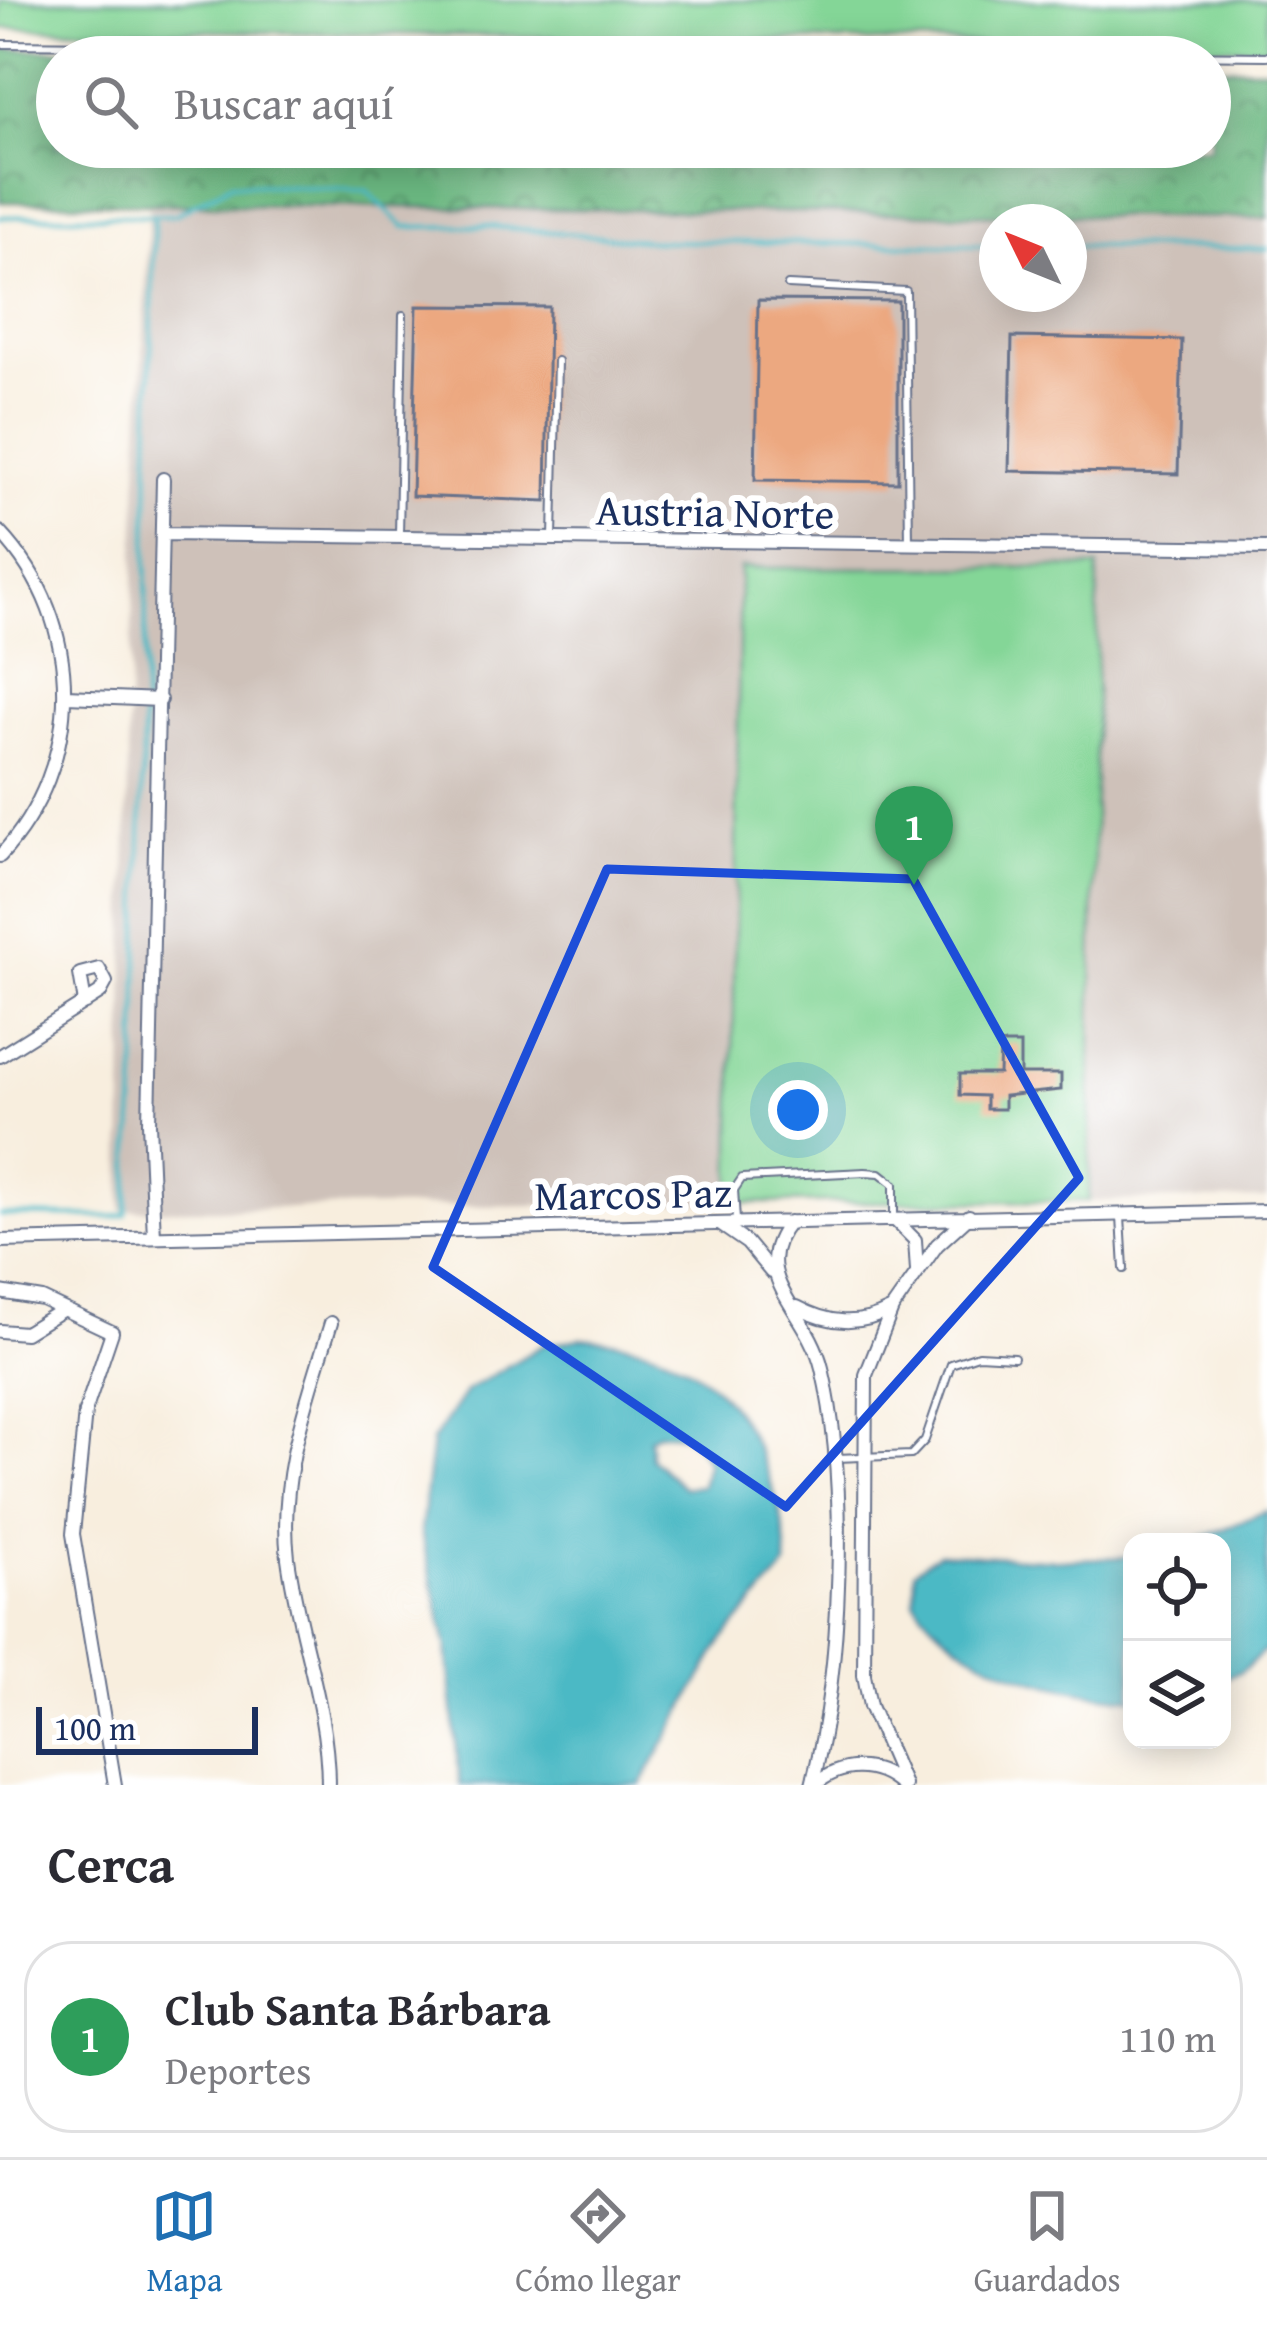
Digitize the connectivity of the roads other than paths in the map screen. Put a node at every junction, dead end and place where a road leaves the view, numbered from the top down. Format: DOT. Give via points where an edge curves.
graph roads {
  1 [pos="0,44"];
  2 [pos="36,44"];
  3 [pos="1231,56"];
  4 [pos="1267,56"];
  5 [pos="788,284"];
  6 [pos="403,315"];
  7 [pos="557,361"];
  8 [pos="163,479"];
  9 [pos="0,532"];
  10 [pos="162,533"];
  11 [pos="399,540"];
  12 [pos="553,542"];
  13 [pos="909,547"];
  14 [pos="1267,548"];
  15 [pos="68,696"];
  16 [pos="156,700"];
  17 [pos="0,856"];
  18 [pos="85,1003"];
  19 [pos="0,1056"];
  20 [pos="1267,1211"];
  21 [pos="1121,1214"];
  22 [pos="969,1216"];
  23 [pos="894,1219"];
  24 [pos="790,1222"];
  25 [pos="736,1224"];
  26 [pos="720,1225"];
  27 [pos="154,1237"];
  28 [pos="0,1241"];
  29 [pos="1124,1269"];
  30 [pos="772,1272"];
  31 [pos="917,1273"];
  32 [pos="0,1292"];
  33 [pos="796,1306"];
  34 [pos="892,1309"];
  35 [pos="62,1310"];
  36 [pos="332,1323"];
  37 [pos="0,1331"];
  38 [pos="1014,1357"];
  39 [pos="834,1457"];
  40 [pos="866,1460"];
  41 [pos="115,1785"];
  42 [pos="328,1785"];
  43 [pos="813,1785"];
  44 [pos="903,1785"];
  1 -- 2 [label="lane"];
  3 -- 4 [label="lane"];
  5 -- 13 [label="lane" via="906,291"];
  6 -- 11 [label="lane"];
  7 -- 12 [label="lane"];
  8 -- 10 [label="street"];
  9 -- 15 [label="street" via="34,576 55,626"];
  10 -- 11 [label="street, Austria Norte"];
  10 -- 16 [label="street"];
  11 -- 12 [label="street, Austria Norte"];
  12 -- 13 [label="street, Austria Norte"];
  13 -- 14 [label="street, Austria Norte"];
  15 -- 16 [label="street"];
  15 -- 17 [label="street" via="43,791"];
  16 -- 27 [label="street"];
  18 -- 19 [label="street"];
  20 -- 21 [label="street, Marcos Paz"];
  21 -- 22 [label="street, Marcos Paz"];
  21 -- 29 [label="lane"];
  22 -- 23 [label="street, Marcos Paz"];
  22 -- 31 [label="street"];
  23 -- 24 [label="street, Marcos Paz"];
  23 -- 25 [label="lane" via="894,1184 880,1173 750,1175 734,1190"];
  23 -- 31 [label="street" via="915,1240"];
  24 -- 25 [label="street, Marcos Paz"];
  24 -- 30 [label="street" via="773,1245"];
  25 -- 26 [label="street, Marcos Paz"];
  26 -- 27 [label="street, Marcos Paz"];
  26 -- 30 [label="street"];
  27 -- 28 [label="street, Marcos Paz"];
  30 -- 33 [label="street"];
  31 -- 34 [label="street"];
  32 -- 35 [label="street"];
  33 -- 34 [label="street" via="837,1322"];
  33 -- 39 [label="street" via="816,1342"];
  34 -- 40 [label="street" via="866,1376"];
  35 -- 37 [label="street" via="26,1333"];
  35 -- 41 [label="street" via="112,1332 85,1412 73,1534"];
  36 -- 42 [label="street" via="291,1465 286,1522 324,1719"];
  38 -- 40 [label="lane" via="957,1359 919,1449 901,1459"];
  39 -- 40 [label="lane"];
  39 -- 43 [label="street" via="834,1674"];
  40 -- 44 [label="street" via="864,1675"];
  43 -- 44 [label="street" via="858,1767"];
}
